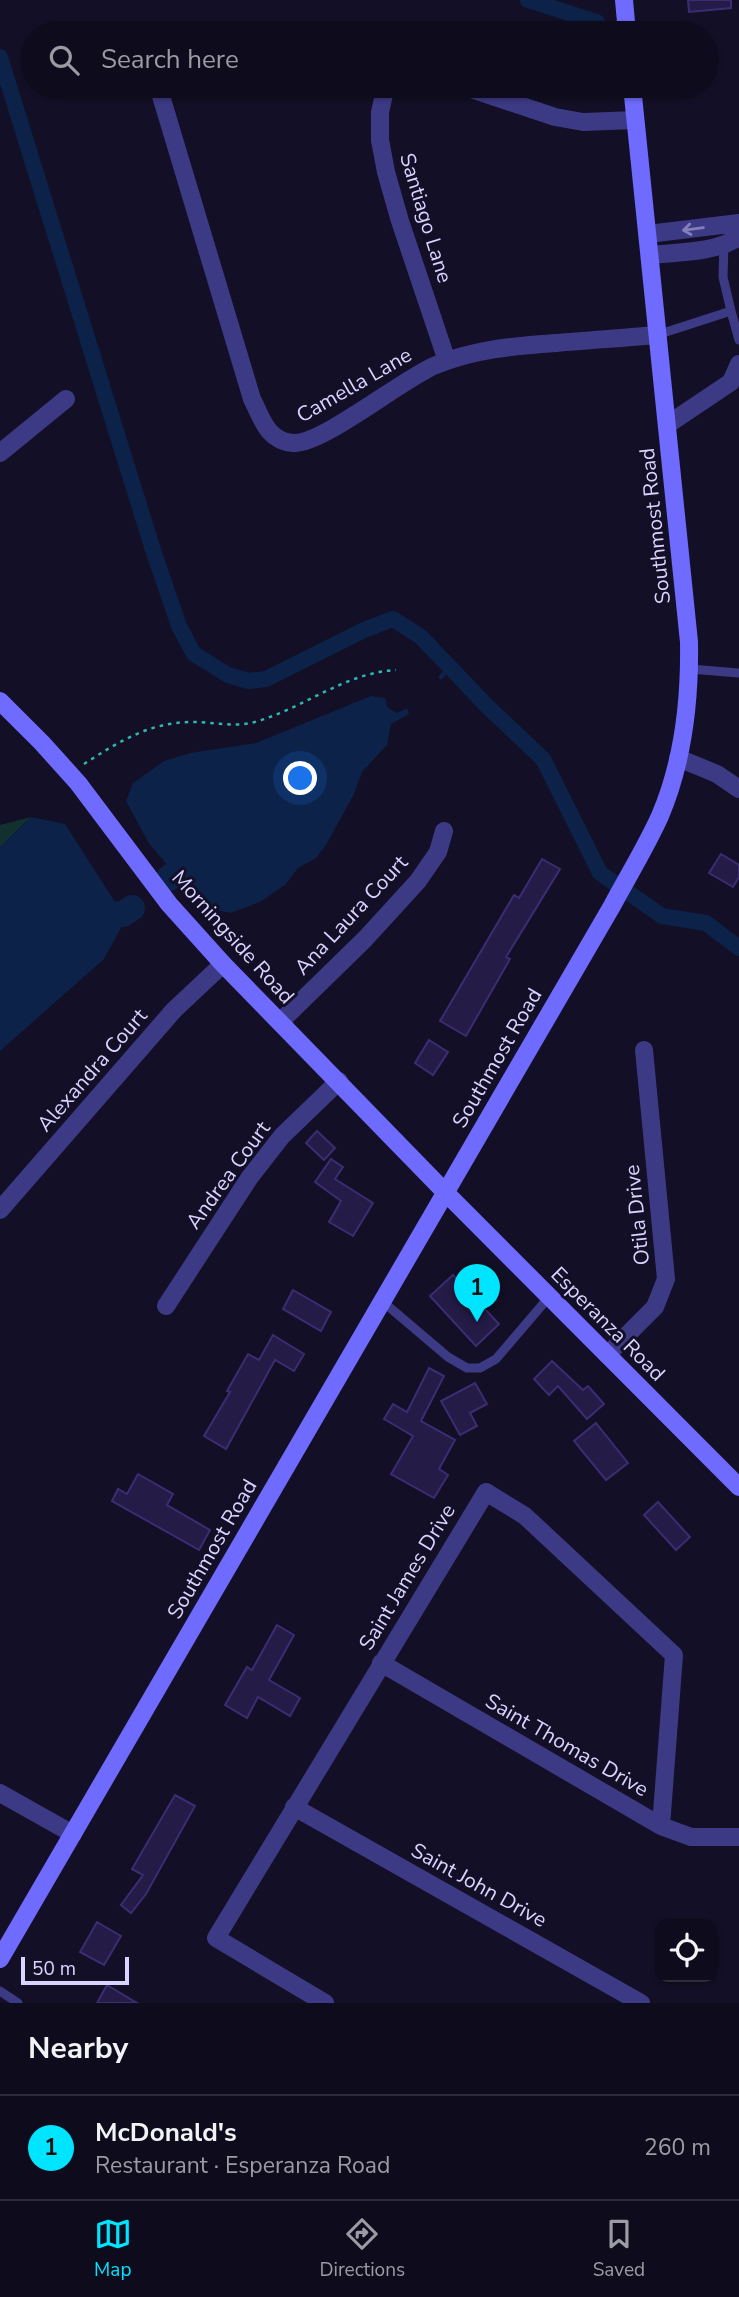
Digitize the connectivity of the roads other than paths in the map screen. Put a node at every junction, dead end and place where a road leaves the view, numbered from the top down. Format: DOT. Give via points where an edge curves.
graph roads {
  1 [pos="624,0"];
  2 [pos="626,21"];
  3 [pos="162,98"];
  4 [pos="383,98"];
  5 [pos="498,98"];
  6 [pos="633,98"];
  7 [pos="635,120"];
  8 [pos="739,223"];
  9 [pos="648,234"];
  10 [pos="731,241"];
  11 [pos="650,255"];
  12 [pos="731,311"];
  13 [pos="657,335"];
  14 [pos="739,340"];
  15 [pos="447,361"];
  16 [pos="739,365"];
  17 [pos="735,382"];
  18 [pos="66,399"];
  19 [pos="667,425"];
  20 [pos="0,453"];
  21 [pos="690,669"];
  22 [pos="739,673"];
  23 [pos="0,701"];
  24 [pos="678,758"];
  25 [pos="739,789"];
  26 [pos="444,831"];
  27 [pos="223,964"];
  28 [pos="280,1022"];
  29 [pos="643,1050"];
  30 [pos="339,1081"];
  31 [pos="445,1192"];
  32 [pos="0,1210"];
  33 [pos="549,1296"];
  34 [pos="382,1301"];
  35 [pos="166,1306"];
  36 [pos="607,1355"];
  37 [pos="739,1487"];
  38 [pos="381,1663"];
  39 [pos="0,1793"];
  40 [pos="294,1807"];
  41 [pos="661,1826"];
  42 [pos="73,1834"];
  43 [pos="739,1837"];
  44 [pos="0,1959"];
  45 [pos="0,1991"];
  46 [pos="18,2003"];
  47 [pos="325,2003"];
  48 [pos="641,2003"];
  1 -- 2 [label="main road"];
  3 -- 15 [label="street, Camella Lane" via="252,399 272,435 282,441 306,442 403,382"];
  4 -- 15 [label="street, Santiago Lane" via="380,131 386,172"];
  5 -- 7 [label="street" via="583,122"];
  6 -- 7 [label="main road, Southmost Road"];
  7 -- 9 [label="main road, Southmost Road"];
  8 -- 9 [label="street, one-way"];
  9 -- 11 [label="main road, Southmost Road"];
  10 -- 11 [label="street"];
  10 -- 12 [label="lane" via="723,277"];
  11 -- 13 [label="main road, Southmost Road"];
  12 -- 13 [label="lane"];
  12 -- 14 [label="lane"];
  13 -- 15 [label="street, Camella Lane" via="507,347"];
  13 -- 19 [label="main road, Southmost Road"];
  16 -- 17 [label="street"];
  17 -- 19 [label="street"];
  18 -- 20 [label="street"];
  19 -- 21 [label="main road, Southmost Road"];
  21 -- 22 [label="lane"];
  21 -- 24 [label="main road, Southmost Road"];
  23 -- 27 [label="main road, Morningside Road" via="69,774 169,904"];
  24 -- 25 [label="street"];
  24 -- 31 [label="main road, Southmost Road" via="661,814 631,871"];
  26 -- 28 [label="street, Ana Laura Court" via="438,852 418,881"];
  27 -- 28 [label="main road, Morningside Road"];
  27 -- 32 [label="street, Alexandra Court" via="174,1010"];
  28 -- 30 [label="main road, Morningside Road"];
  29 -- 36 [label="street, Otila Drive" via="666,1279 655,1307"];
  30 -- 31 [label="main road, Morningside Road"];
  30 -- 35 [label="street, Andrea Court" via="282,1136 258,1167"];
  31 -- 33 [label="main road, Esperanza Road"];
  31 -- 34 [label="main road, Southmost Road"];
  33 -- 34 [label="lane" via="496,1359 480,1368 467,1368 448,1357"];
  33 -- 36 [label="main road, Esperanza Road"];
  34 -- 42 [label="main road, Southmost Road"];
  36 -- 37 [label="main road, Esperanza Road"];
  38 -- 40 [label="street, Saint James Drive"];
  38 -- 41 [label="street, Saint Thomas Drive"];
  38 -- 41 [label="street, Saint James Drive" via="486,1492 525,1516 674,1654"];
  39 -- 42 [label="street"];
  40 -- 47 [label="street, Saint James Drive" via="216,1938"];
  40 -- 48 [label="street, Saint John Drive"];
  41 -- 43 [label="street, Saint Thomas Drive" via="691,1837"];
  42 -- 44 [label="main road, Southmost Road"];
  45 -- 46 [label="lane"];
}
